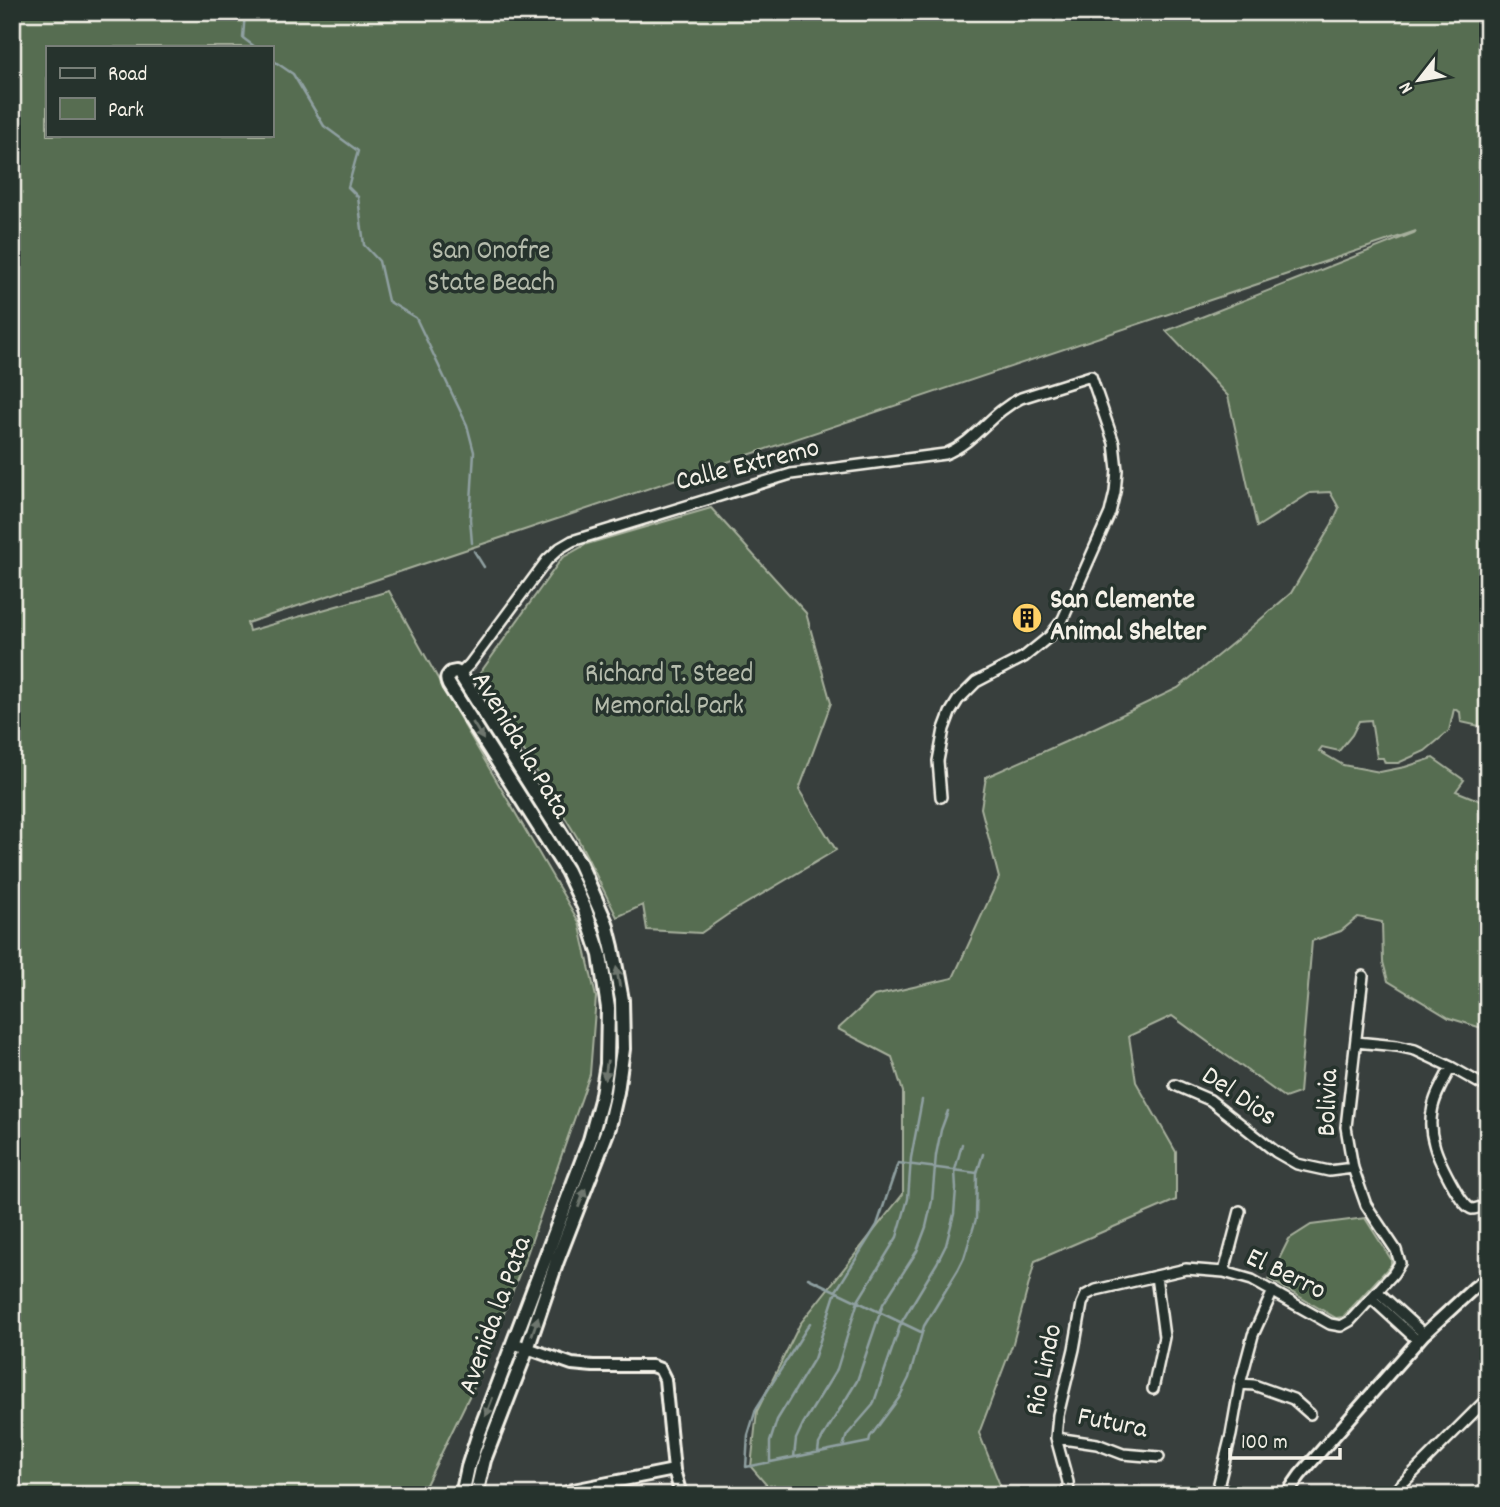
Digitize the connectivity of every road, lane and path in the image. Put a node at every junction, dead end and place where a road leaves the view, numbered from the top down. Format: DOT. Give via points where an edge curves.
graph roads {
  1 [pos="460,674"];
  2 [pos="941,797"];
  3 [pos="1363,976"];
  4 [pos="1356,1042"];
  5 [pos="1451,1067"];
  6 [pos="1175,1085"];
  7 [pos="1488,1085"];
  8 [pos="1353,1168"];
  9 [pos="1488,1204"];
  10 [pos="1240,1211"];
  11 [pos="1224,1272"];
  12 [pos="1156,1276"];
  13 [pos="1488,1278"];
  14 [pos="1273,1291"];
  15 [pos="1374,1294"];
  16 [pos="1086,1295"];
  17 [pos="1421,1338"];
  18 [pos="513,1343"];
  19 [pos="527,1349"];
  20 [pos="1240,1384"];
  21 [pos="1153,1389"];
  22 [pos="1488,1401"];
  23 [pos="1310,1414"];
  24 [pos="1056,1438"];
  25 [pos="1159,1457"];
  26 [pos="674,1470"];
  27 [pos="1217,1491"];
  28 [pos="462,1495"];
  29 [pos="476,1495"];
  30 [pos="560,1495"];
  31 [pos="681,1495"];
  32 [pos="1069,1495"];
  33 [pos="1238,1495"];
  34 [pos="1286,1495"];
  35 [pos="1391,1495"];
  1 -- 2 [label="street, Calle Extremo" via="547,560 572,541 791,474 945,454 971,439 1010,403 1091,376 1114,443 1117,470 1110,513 1063,619 1050,636 1024,657 976,682 958,699 944,729 938,761"];
  1 -- 18 [label="main road, Avenida la Pata, one-way" via="451,673 449,685 567,871 584,907 600,956 608,1008 607,1065 590,1140"];
  19 -- 1 [label="main road, Avenida la Pata, one-way" via="609,1127 623,1049 622,1000 606,923 579,862"];
  3 -- 4 [label="street, Bolivia"];
  4 -- 5 [label="street" via="1415,1050"];
  4 -- 8 [label="street, Bolivia" via="1346,1127"];
  5 -- 7 [label="street"];
  5 -- 9 [label="street" via="1432,1111 1434,1146 1466,1205 1475,1209"];
  6 -- 8 [label="street, Del Dios" via="1210,1100 1297,1164 1329,1171"];
  8 -- 15 [label="street, Bolivia" via="1366,1205 1400,1263"];
  10 -- 11 [label="street"];
  11 -- 12 [label="street, El Berro" via="1186,1269"];
  11 -- 14 [label="street, El Berro"];
  12 -- 16 [label="street, El Berro"];
  12 -- 21 [label="street" via="1164,1337"];
  13 -- 17 [label="street"];
  14 -- 15 [label="street, El Berro" via="1341,1326"];
  14 -- 20 [label="street" via="1253,1335"];
  15 -- 17 [label="street"];
  16 -- 24 [label="street, Rio Lindo"];
  17 -- 34 [label="street"];
  18 -- 19 [label="street"];
  18 -- 28 [label="main road, Avenida la Pata, one-way"];
  19 -- 26 [label="street" via="581,1366 660,1369 665,1379"];
  19 -- 29 [label="main road, Avenida la Pata" via="484,1460"];
  20 -- 23 [label="street" via="1293,1399"];
  20 -- 27 [label="street"];
  22 -- 35 [label="street"];
  24 -- 25 [label="street, Futura" via="1097,1444 1123,1454"];
  24 -- 32 [label="street, Rio Lindo"];
  26 -- 30 [label="street"];
  26 -- 31 [label="street"];
  27 -- 33 [label="street"];
}
